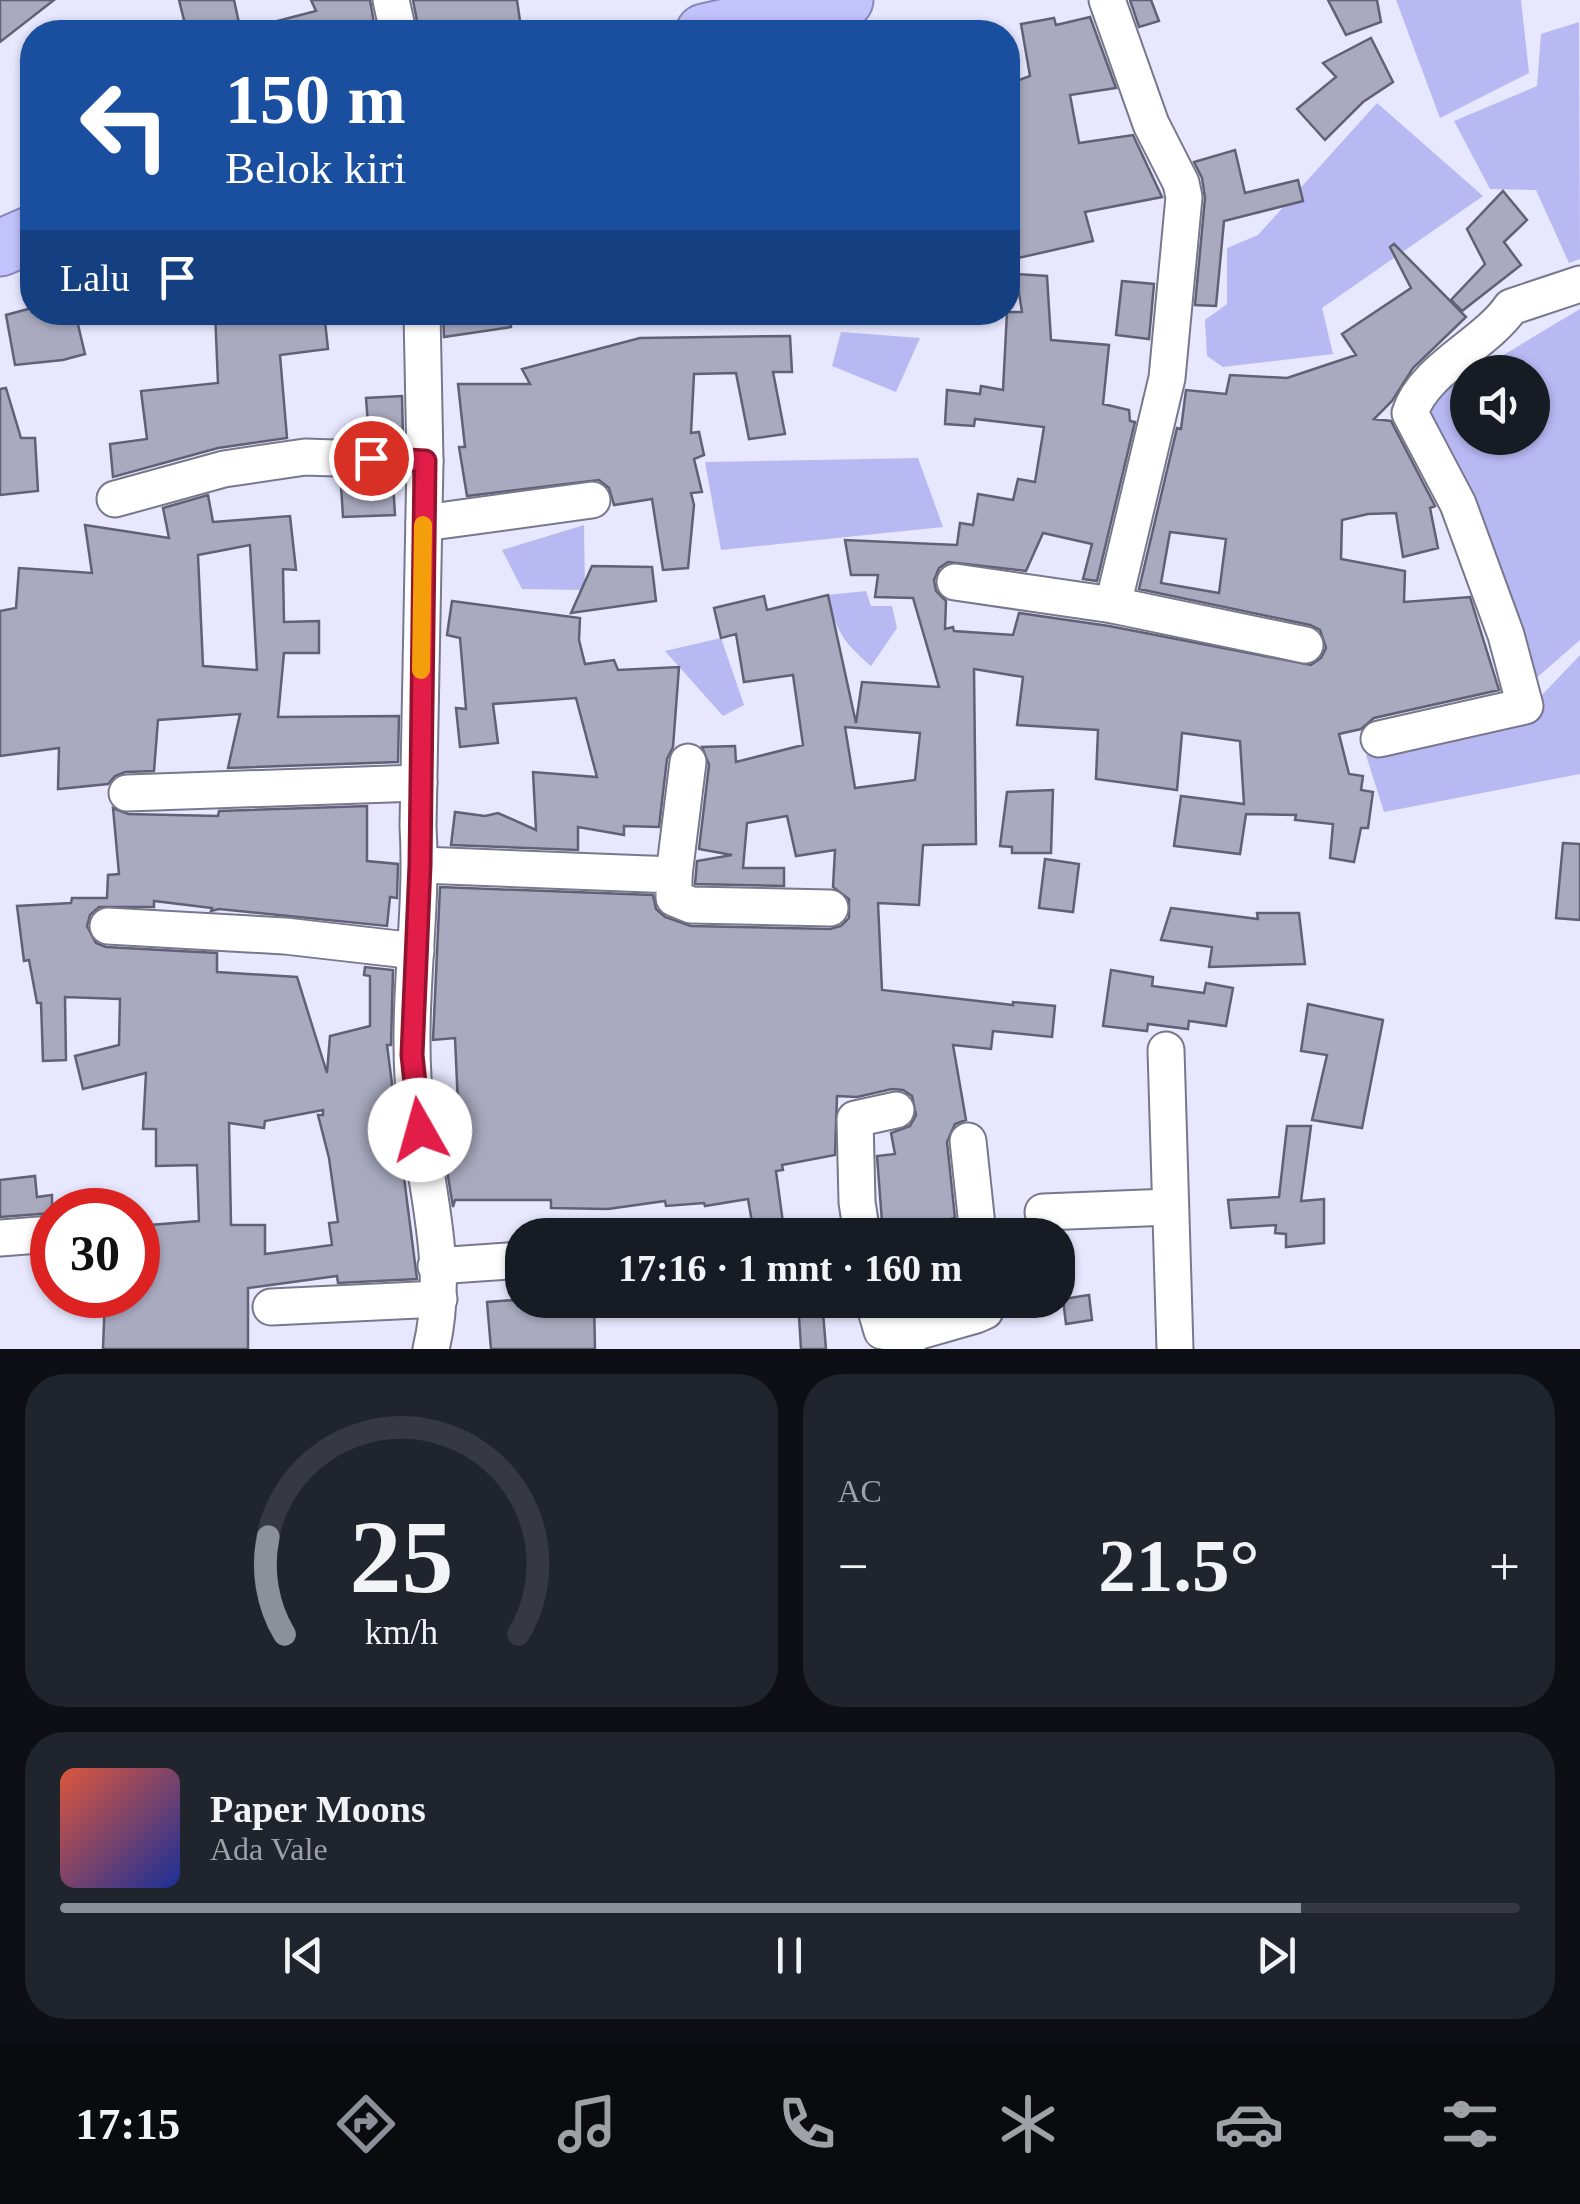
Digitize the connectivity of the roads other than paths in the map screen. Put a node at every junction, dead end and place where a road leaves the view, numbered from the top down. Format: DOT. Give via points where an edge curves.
graph roads {
  1 [pos="845,0"];
  2 [pos="1108,0"];
  3 [pos="757,20"];
  4 [pos="1580,284"];
  5 [pos="422,325"];
  6 [pos="425,461"];
  7 [pos="114,499"];
  8 [pos="592,500"];
  9 [pos="424,523"];
  10 [pos="956,582"];
  11 [pos="1113,605"];
  12 [pos="1306,645"];
  13 [pos="1379,740"];
  14 [pos="688,762"];
  15 [pos="419,783"];
  16 [pos="127,794"];
  17 [pos="420,865"];
  18 [pos="674,875"];
  19 [pos="830,908"];
  20 [pos="108,926"];
  21 [pos="416,952"];
  22 [pos="1166,1050"];
  23 [pos="896,1110"];
  24 [pos="968,1141"];
  25 [pos="1170,1208"];
  26 [pos="1043,1212"];
  27 [pos="859,1218"];
  28 [pos="976,1218"];
  29 [pos="30,1236"];
  30 [pos="0,1238"];
  31 [pos="505,1264"];
  32 [pos="438,1282"];
  33 [pos="271,1307"];
  34 [pos="879,1318"];
  35 [pos="971,1318"];
  36 [pos="907,1342"];
  37 [pos="431,1349"];
  38 [pos="1175,1349"];
  1 -- 3 [label="highway"];
  2 -- 11 [label="street" via="1184,197 1167,378"];
  4 -- 13 [label="street" via="1511,307 1461,352 1410,413 1458,504 1525,706"];
  5 -- 6 [label="street"];
  6 -- 7 [label="street" via="305,457"];
  6 -- 9 [label="street"];
  8 -- 9 [label="street"];
  9 -- 15 [label="street"];
  10 -- 11 [label="street"];
  11 -- 12 [label="street"];
  14 -- 18 [label="street"];
  15 -- 16 [label="street"];
  15 -- 17 [label="street"];
  17 -- 18 [label="street"];
  17 -- 21 [label="street"];
  18 -- 19 [label="street" via="674,898 691,904"];
  20 -- 21 [label="street"];
  21 -- 32 [label="street" via="413,1074"];
  22 -- 25 [label="street"];
  23 -- 27 [label="street" via="855,1119"];
  24 -- 28 [label="street"];
  25 -- 26 [label="street"];
  25 -- 38 [label="street"];
  29 -- 30 [label="street"];
  31 -- 32 [label="street"];
  32 -- 33 [label="street"];
  32 -- 37 [label="street"];
  34 -- 36 [label="street" via="882,1330"];
  35 -- 36 [label="street"];
}
